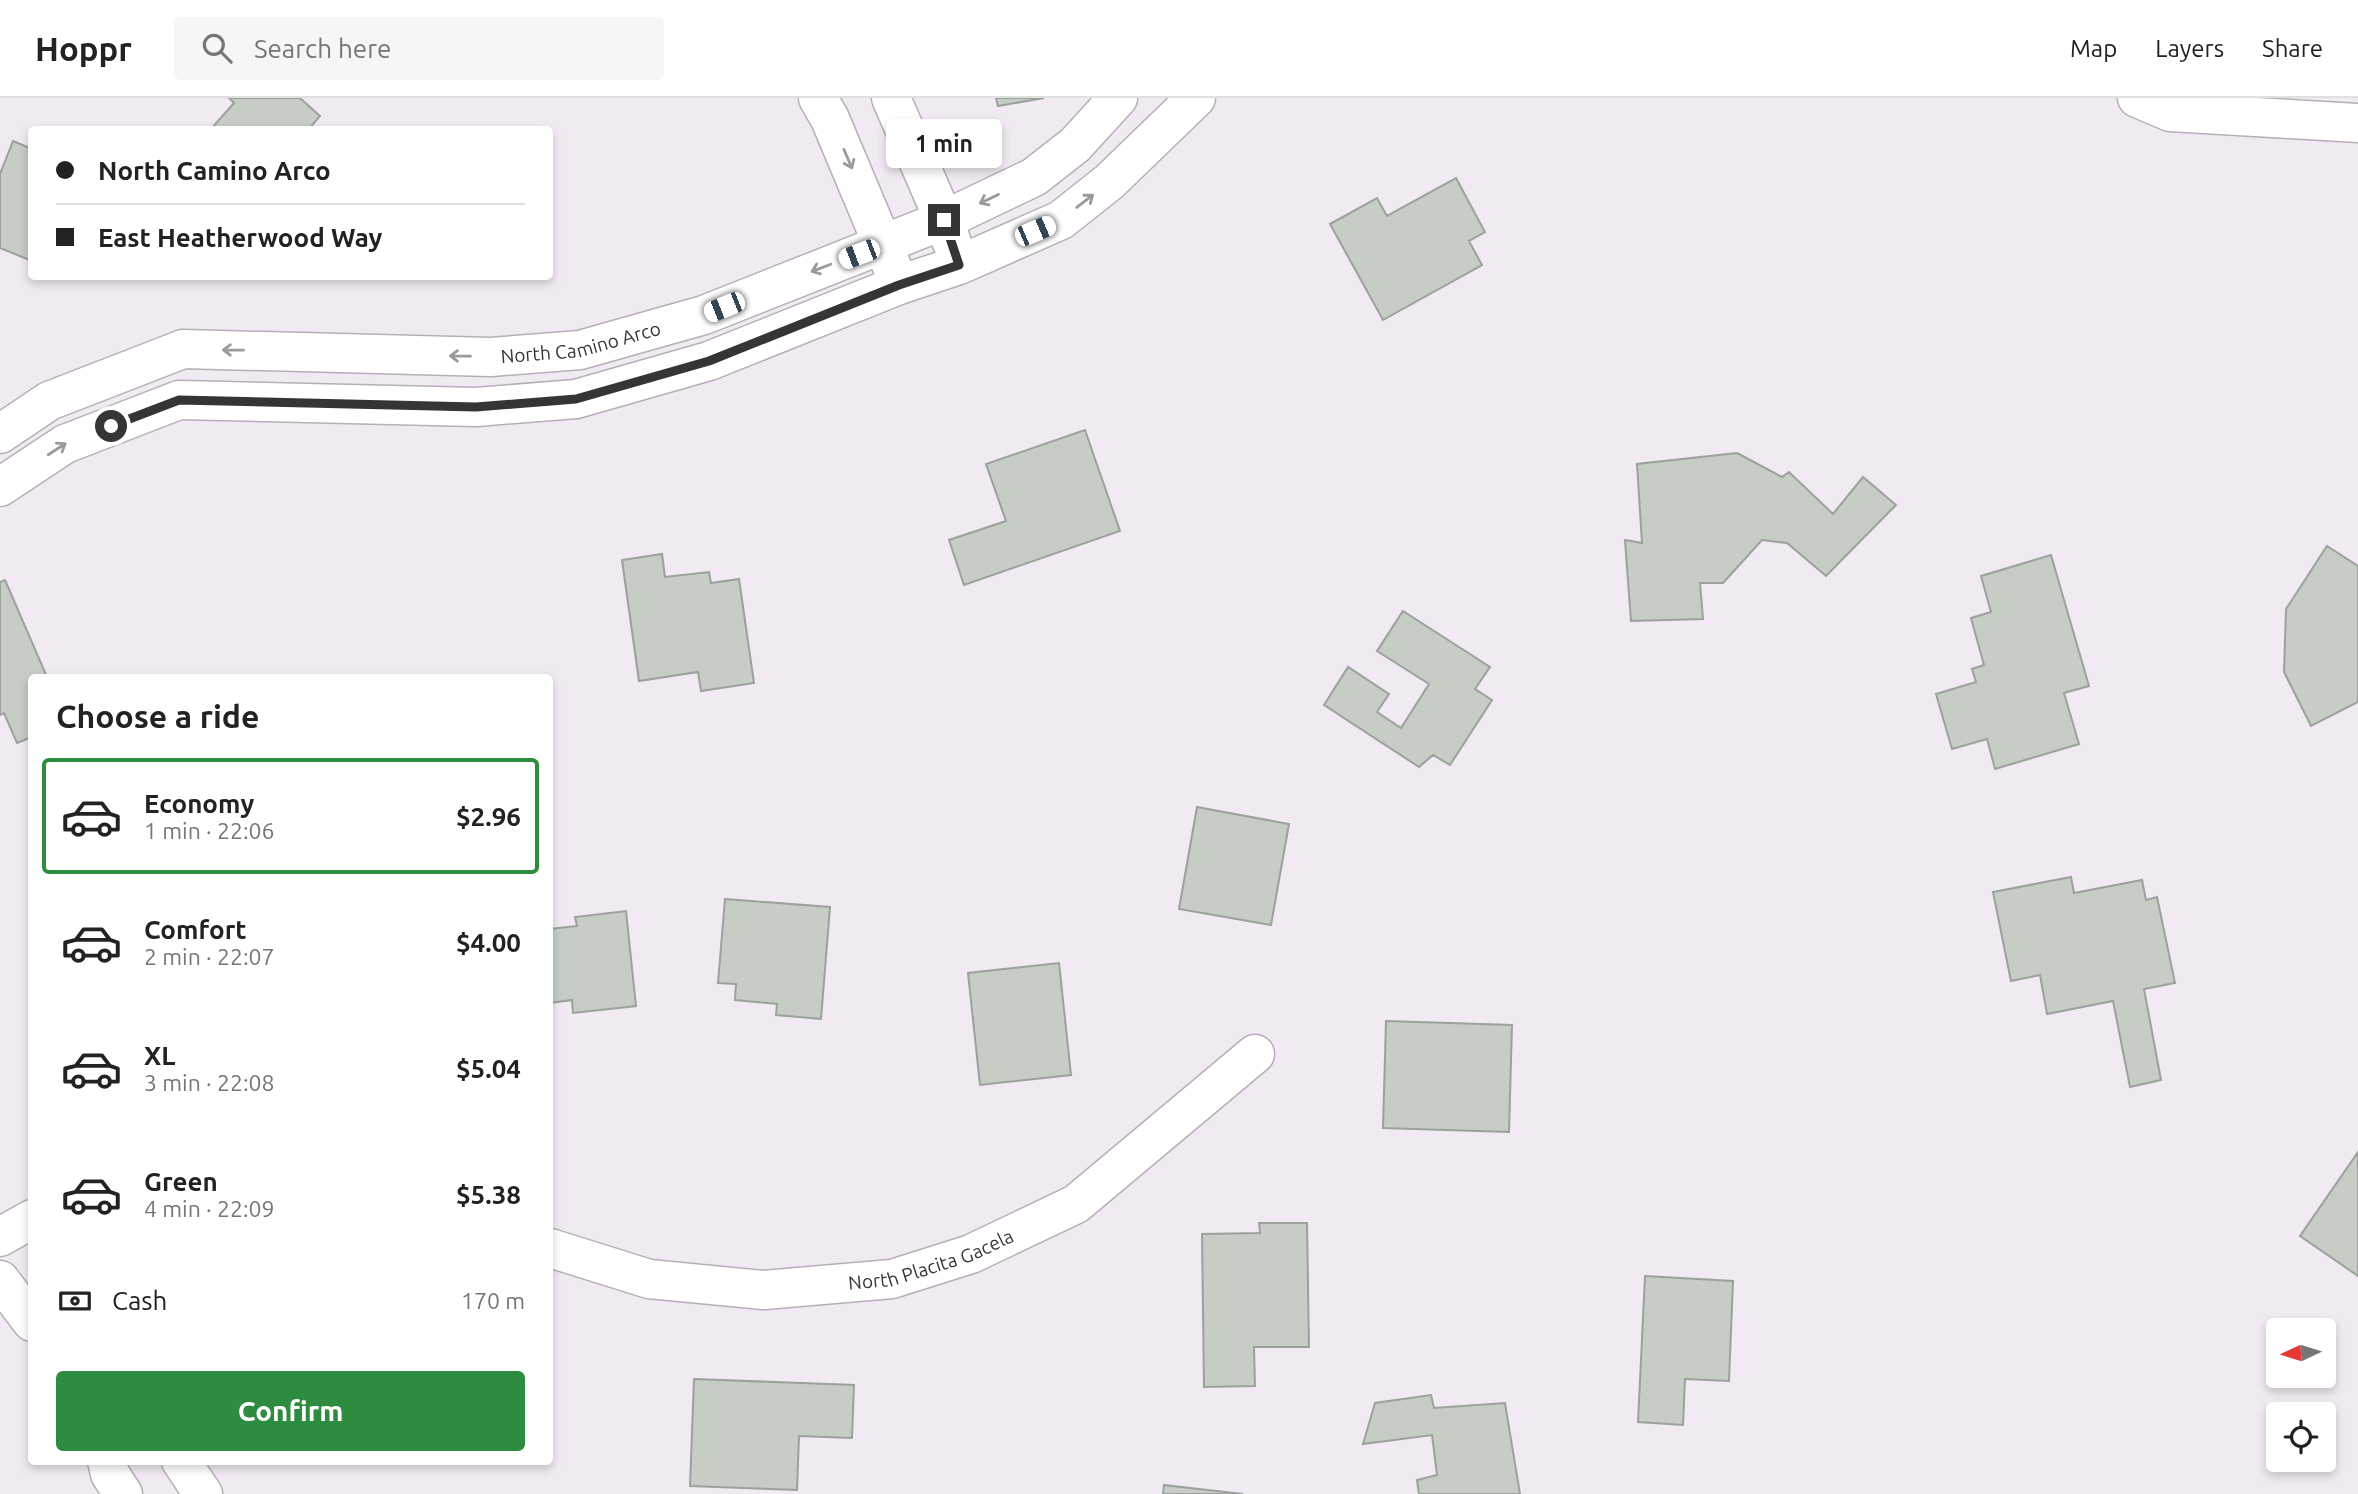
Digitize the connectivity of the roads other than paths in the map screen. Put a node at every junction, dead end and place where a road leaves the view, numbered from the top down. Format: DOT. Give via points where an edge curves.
graph roads {
  1 [pos="818,98"];
  2 [pos="891,98"];
  3 [pos="1118,98"];
  4 [pos="1196,98"];
  5 [pos="2137,98"];
  6 [pos="2358,123"];
  7 [pos="944,220"];
  8 [pos="884,244"];
  9 [pos="959,265"];
  10 [pos="899,285"];
  11 [pos="0,434"];
  12 [pos="0,487"];
  13 [pos="1255,1054"];
  14 [pos="28,1221"];
  15 [pos="0,1237"];
  16 [pos="553,1249"];
  17 [pos="0,1280"];
  18 [pos="28,1317"];
  19 [pos="108,1465"];
  20 [pos="184,1465"];
  21 [pos="123,1494"];
  22 [pos="203,1494"];
  1 -- 8 [label="street, one-way"];
  2 -- 7 [label="street"];
  3 -- 7 [label="street, North Camino Arco, one-way" via="1075,145 1034,177"];
  9 -- 4 [label="street, one-way" via="1061,220 1109,182"];
  5 -- 6 [label="street" via="2170,112"];
  7 -- 8 [label="street, North Camino Arco"];
  7 -- 9 [label="street"];
  8 -- 10 [label="street"];
  8 -- 11 [label="street, North Camino Arco, one-way" via="704,315 580,350 491,357 183,349 50,401"];
  9 -- 10 [label="street"];
  12 -- 10 [label="street, one-way" via="65,444 179,400 476,407 576,399 709,361"];
  13 -- 16 [label="street, North Placita Gacela" via="1076,1203 971,1254 892,1279 764,1290 649,1279"];
  14 -- 15 [label="street"];
  17 -- 18 [label="street"];
  19 -- 21 [label="street"];
  20 -- 22 [label="street"];
}
